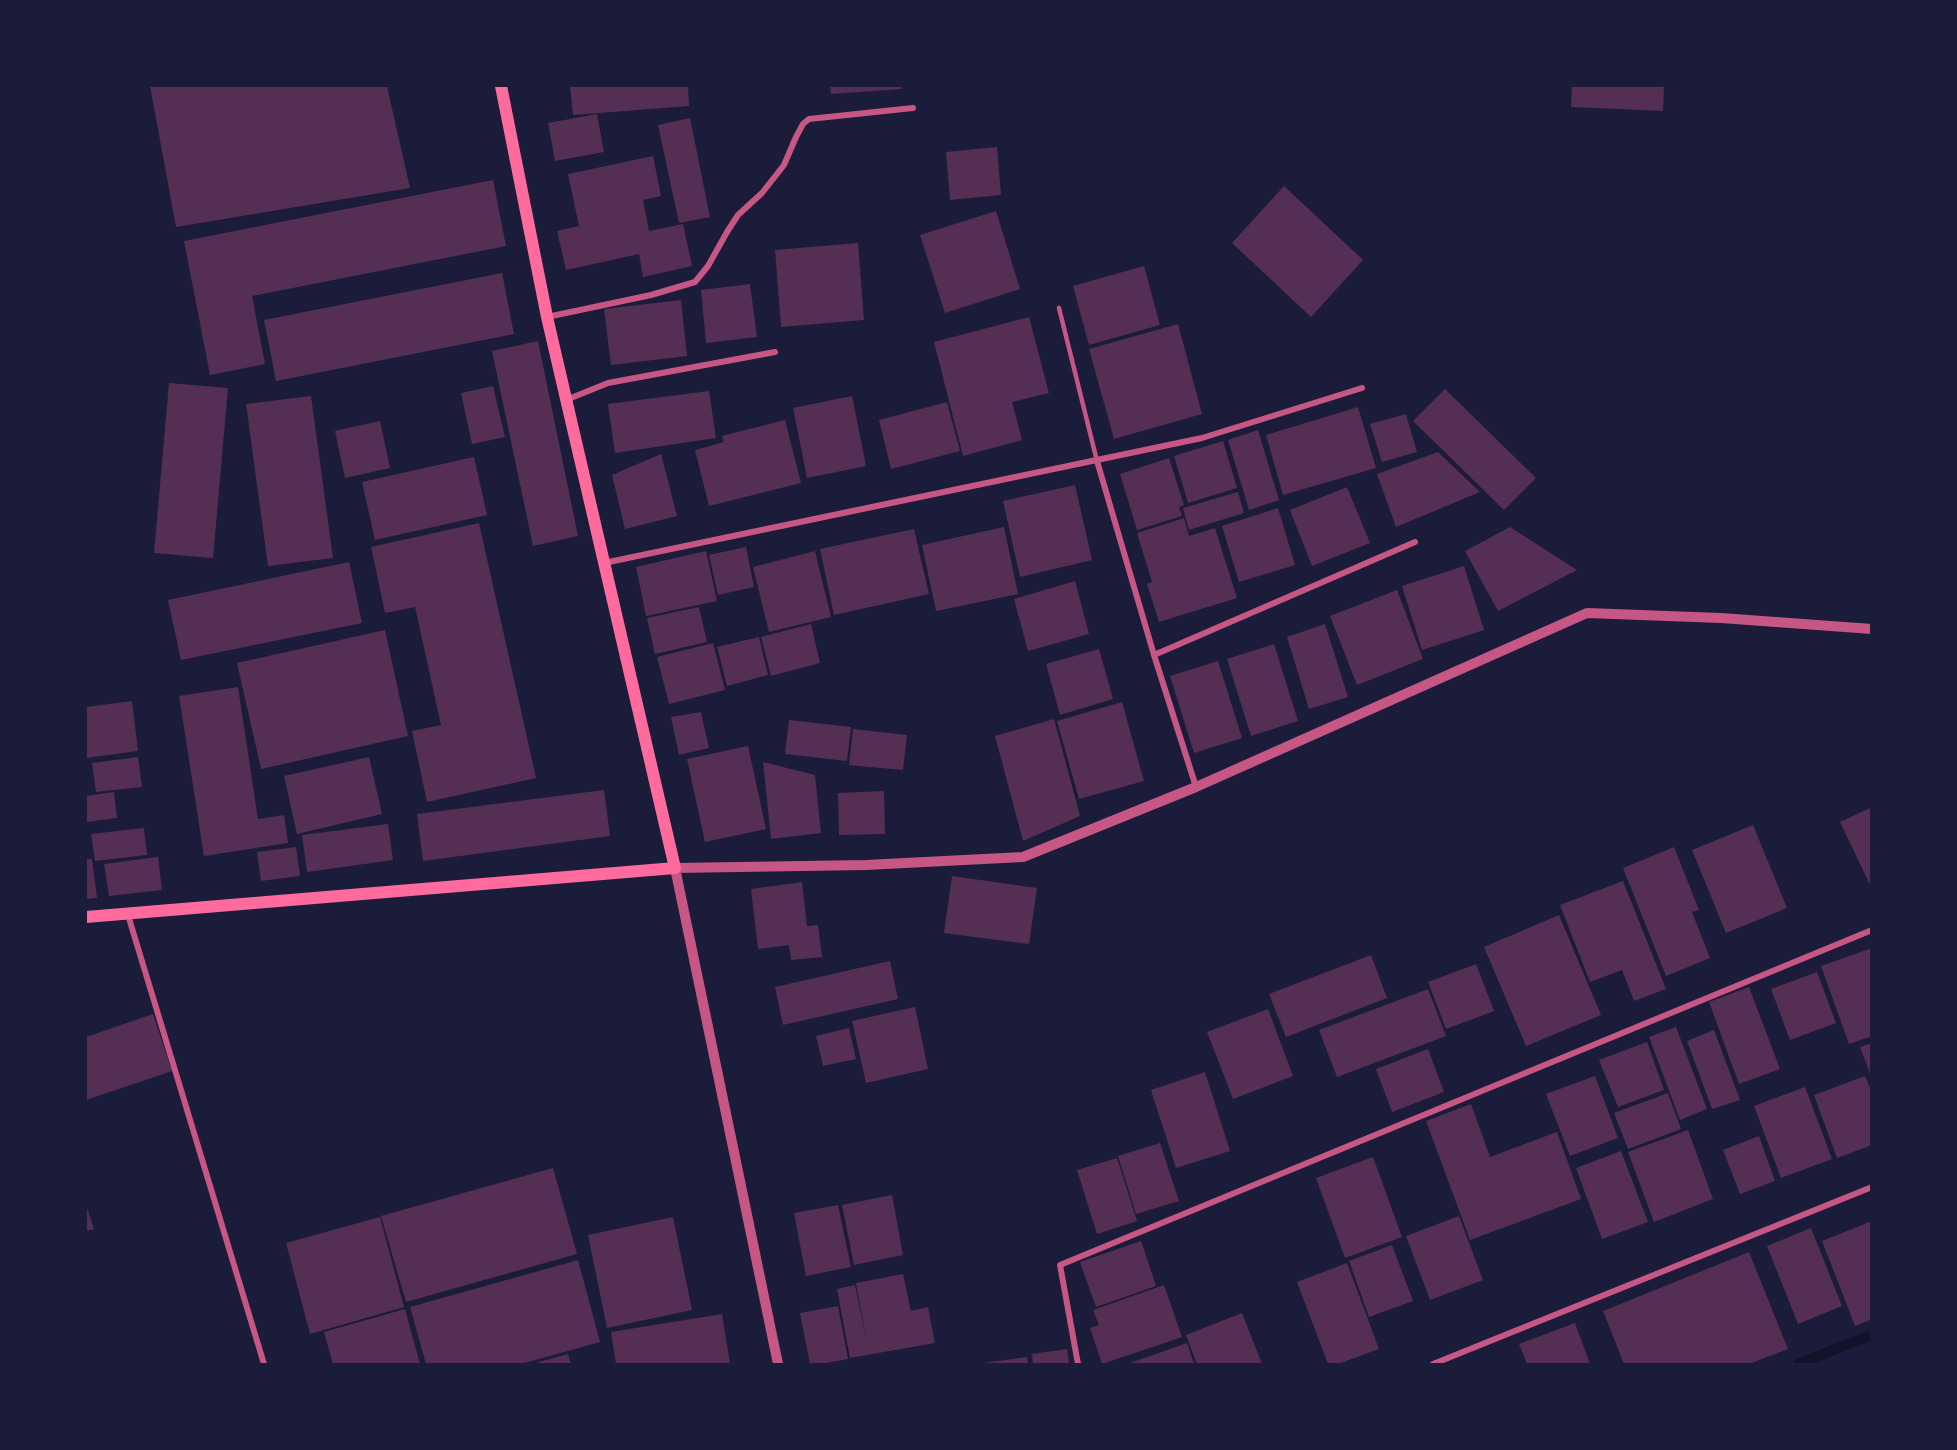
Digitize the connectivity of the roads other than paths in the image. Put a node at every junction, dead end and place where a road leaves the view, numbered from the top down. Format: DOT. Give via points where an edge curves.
graph roads {
  1 [pos="501,86"];
  2 [pos="913,108"];
  3 [pos="1059,308"];
  4 [pos="548,317"];
  5 [pos="775,352"];
  6 [pos="1362,388"];
  7 [pos="566,400"];
  8 [pos="1098,461"];
  9 [pos="1415,542"];
  10 [pos="603,563"];
  11 [pos="1872,629"];
  12 [pos="1154,655"];
  13 [pos="1196,787"];
  14 [pos="675,868"];
  15 [pos="128,915"];
  16 [pos="86,917"];
  17 [pos="1872,930"];
  18 [pos="1872,1187"];
  19 [pos="264,1365"];
  20 [pos="778,1365"];
  21 [pos="1078,1365"];
  22 [pos="1433,1365"];
  1 -- 4 [label="main road"];
  2 -- 4 [label="street" via="809,119 796,136 784,165 738,215 695,282"];
  3 -- 8 [label="lane"];
  4 -- 7 [label="main road"];
  5 -- 7 [label="street" via="608,383"];
  6 -- 8 [label="street" via="1202,438"];
  7 -- 10 [label="main road"];
  8 -- 10 [label="street"];
  8 -- 12 [label="street"];
  9 -- 12 [label="street"];
  10 -- 14 [label="main road"];
  11 -- 13 [label="street" via="1587,613"];
  12 -- 13 [label="street"];
  13 -- 14 [label="street" via="1023,856 866,865"];
  14 -- 15 [label="main road"];
  14 -- 20 [label="street"];
  15 -- 16 [label="main road"];
  15 -- 19 [label="street"];
  17 -- 21 [label="street" via="1060,1265"];
  18 -- 22 [label="street"];
}
